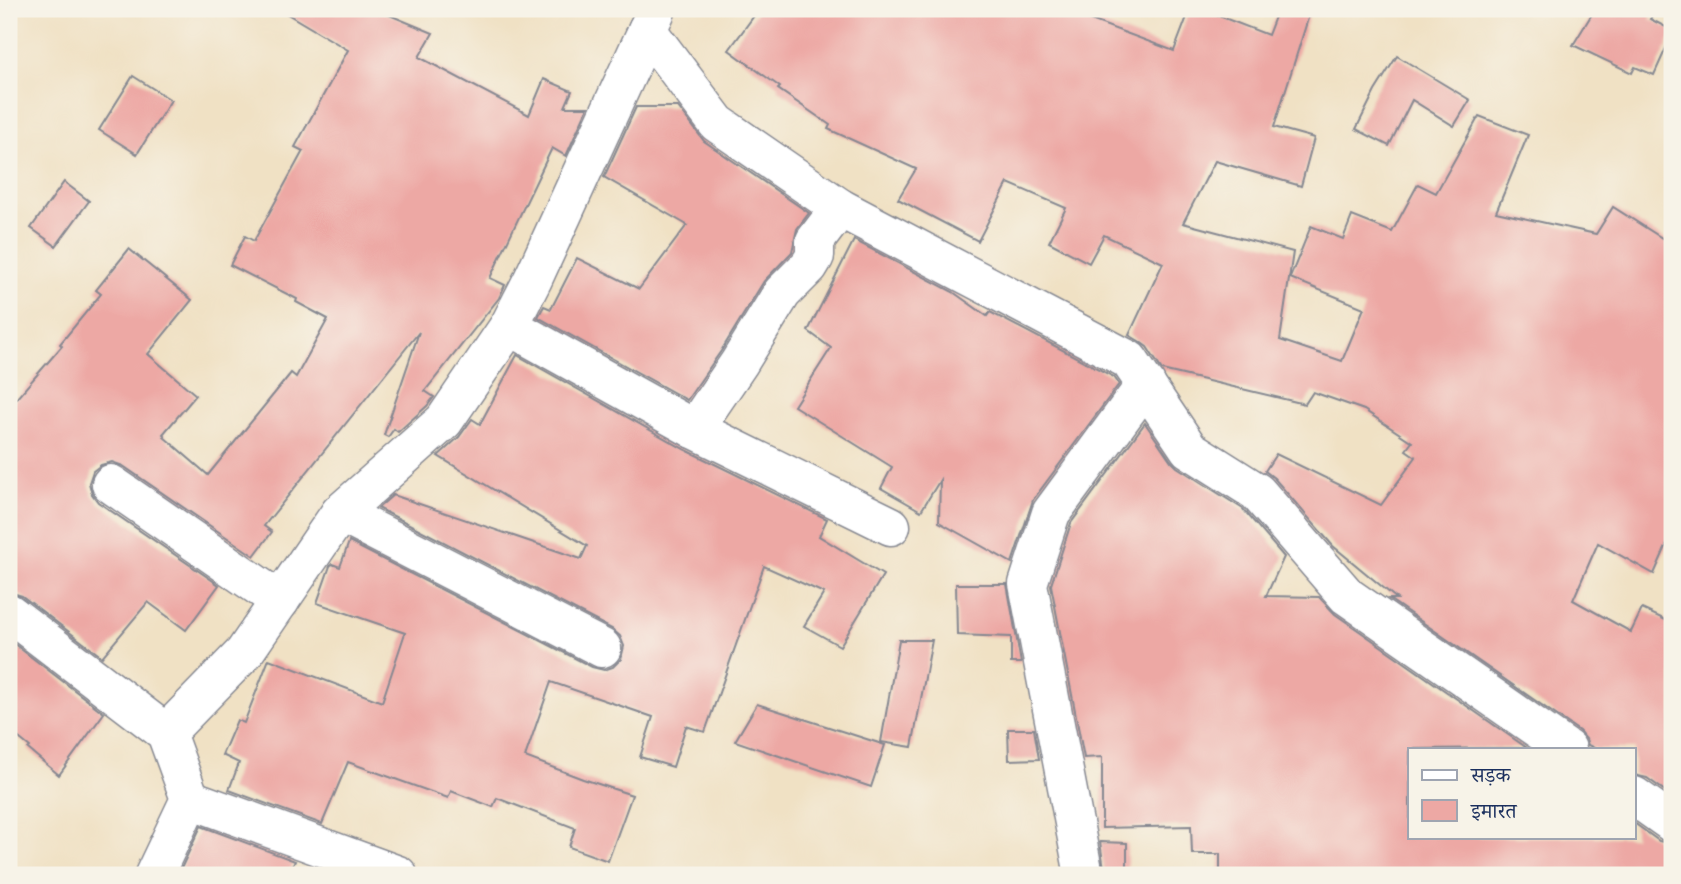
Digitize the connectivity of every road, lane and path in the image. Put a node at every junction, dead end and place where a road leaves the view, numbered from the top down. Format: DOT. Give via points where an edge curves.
graph roads {
  1 [pos="652,20"];
  2 [pos="840,208"];
  3 [pos="509,326"];
  4 [pos="1146,384"];
  5 [pos="694,429"];
  6 [pos="111,484"];
  7 [pos="340,513"];
  8 [pos="891,526"];
  9 [pos="280,601"];
  10 [pos="9,613"];
  11 [pos="601,648"];
  12 [pos="166,733"];
  13 [pos="1566,748"];
  14 [pos="1636,797"];
  15 [pos="190,799"];
  16 [pos="1672,823"];
  17 [pos="155,875"];
  18 [pos="398,875"];
  19 [pos="1084,875"];
  1 -- 2 [label="street" via="718,123"];
  1 -- 3 [label="street"];
  2 -- 4 [label="street" via="1129,360"];
  2 -- 5 [label="street" via="815,241 815,256 809,266 782,293"];
  3 -- 5 [label="street"];
  3 -- 7 [label="street" via="443,421"];
  4 -- 13 [label="street" via="1189,449 1258,492 1347,596"];
  4 -- 19 [label="street" via="1051,513 1028,584"];
  5 -- 8 [label="street"];
  6 -- 9 [label="street"];
  7 -- 9 [label="street"];
  7 -- 11 [label="street"];
  9 -- 12 [label="street" via="244,653"];
  10 -- 12 [label="street"];
  12 -- 15 [label="street"];
  14 -- 16 [label="street"];
  15 -- 17 [label="street"];
  15 -- 18 [label="street"];
}
